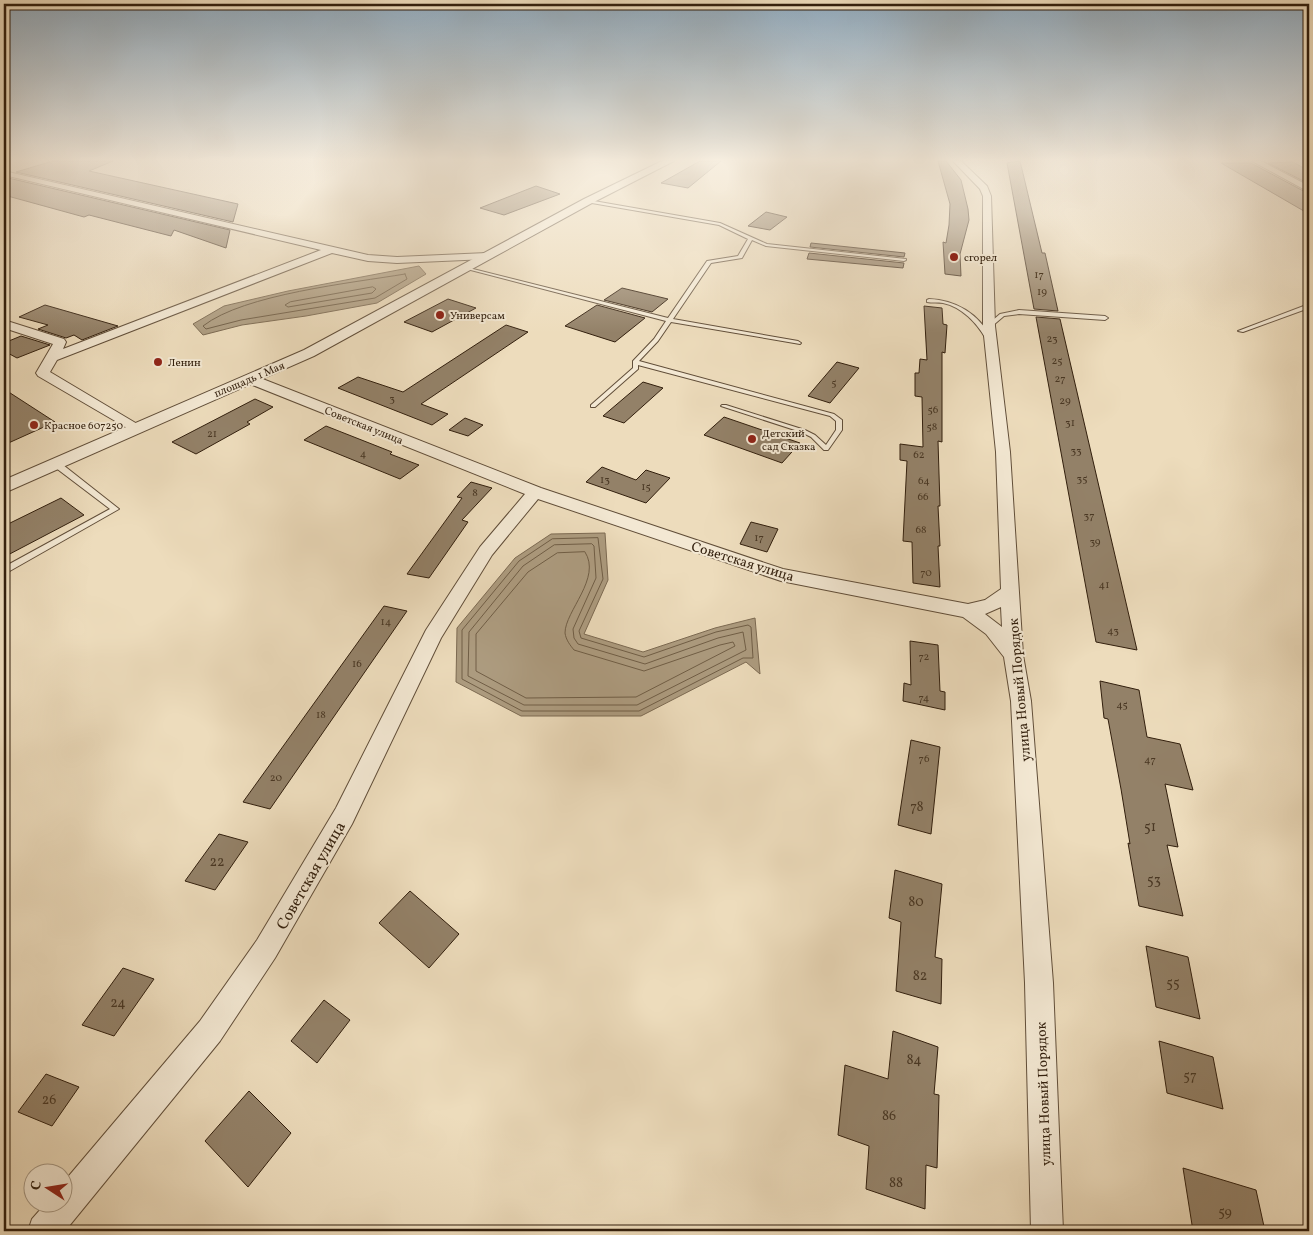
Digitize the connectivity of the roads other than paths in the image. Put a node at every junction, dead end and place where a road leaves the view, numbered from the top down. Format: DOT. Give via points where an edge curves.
graph roads {
  1 [pos="197,219"];
  2 [pos="556,219"];
  3 [pos="689,219"];
  4 [pos="987,219"];
  5 [pos="751,238"];
  6 [pos="330,250"];
  7 [pos="487,256"];
  8 [pos="904,260"];
  9 [pos="465,268"];
  10 [pos="929,301"];
  11 [pos="1309,306"];
  12 [pos="1105,318"];
  13 [pos="669,320"];
  14 [pos="4,324"];
  15 [pos="1241,331"];
  16 [pos="990,336"];
  17 [pos="798,343"];
  18 [pos="50,358"];
  19 [pos="635,362"];
  20 [pos="250,379"];
  21 [pos="593,406"];
  22 [pos="724,406"];
  23 [pos="134,428"];
  24 [pos="55,463"];
  25 [pos="4,487"];
  26 [pos="535,492"];
  27 [pos="5,570"];
  28 [pos="1011,591"];
  29 [pos="968,611"];
  30 [pos="1013,655"];
  31 [pos="44,1231"];
  32 [pos="1047,1231"];
  1 -- 6 [label="street"];
  2 -- 7 [label="street, площадь 1 Мая"];
  3 -- 5 [label="lane" via="720,224"];
  4 -- 16 [label="street, улица Новый Порядок"];
  5 -- 8 [label="lane" via="766,245 792,249"];
  5 -- 13 [label="lane" via="740,257 709,262"];
  6 -- 7 [label="street" via="397,260"];
  6 -- 18 [label="street"];
  7 -- 9 [label="street, площадь 1 Мая"];
  9 -- 13 [label="lane"];
  9 -- 20 [label="street, площадь 1 Мая" via="347,334"];
  10 -- 16 [label="lane" via="949,303 976,320"];
  11 -- 15 [label="lane"];
  12 -- 16 [label="lane" via="1019,312 1002,315"];
  13 -- 17 [label="lane"];
  13 -- 19 [label="lane"];
  14 -- 18 [label="street" via="60,342"];
  16 -- 28 [label="street, улица Новый Порядок" via="1003,452"];
  18 -- 23 [label="street" via="43,373"];
  19 -- 21 [label="lane" via="636,368"];
  19 -- 22 [label="lane" via="832,415 839,420 839,430 826,449 803,431"];
  20 -- 23 [label="street, площадь 1 Мая"];
  20 -- 26 [label="street, Советская улица"];
  23 -- 24 [label="street, площадь 1 Мая"];
  24 -- 25 [label="street, площадь 1 Мая"];
  24 -- 27 [label="lane" via="115,509"];
  26 -- 29 [label="street, Советская улица" via="781,575"];
  26 -- 31 [label="street, Советская улица" via="486,552 433,635 344,816 266,949 210,1031"];
  28 -- 29 [label="street, Советская улица" via="990,606"];
  28 -- 30 [label="street, улица Новый Порядок"];
  29 -- 30 [label="street" via="993,629"];
  30 -- 32 [label="street, улица Новый Порядок" via="1021,700 1039,982"];
}
